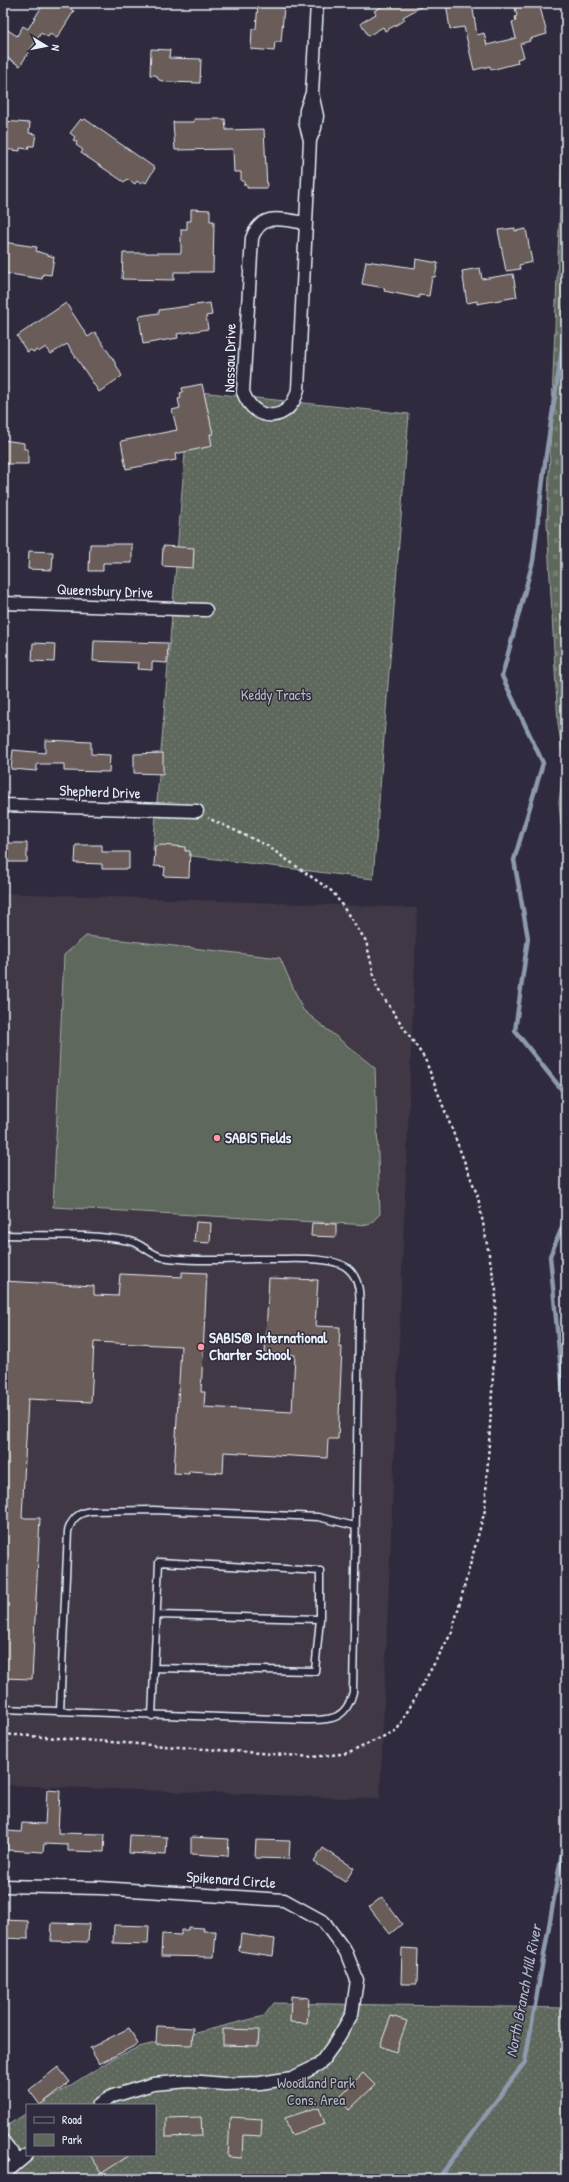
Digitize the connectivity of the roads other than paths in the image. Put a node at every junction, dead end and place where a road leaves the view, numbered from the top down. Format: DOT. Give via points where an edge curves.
graph roads {
  1 [pos="317,3"];
  2 [pos="306,223"];
  3 [pos="3,603"];
  4 [pos="206,610"];
  5 [pos="3,805"];
  6 [pos="197,811"];
  7 [pos="3,1235"];
  8 [pos="355,1526"];
  9 [pos="157,1615"];
  10 [pos="320,1619"];
  11 [pos="155,1668"];
  12 [pos="3,1709"];
  13 [pos="60,1711"];
  14 [pos="152,1716"];
  15 [pos="3,1886"];
  16 [pos="100,2104"];
  17 [pos="3,2140"];
  18 [pos="22,2158"];
  19 [pos="3,2175"];
  1 -- 2 [label="street, Nassau Drive" via="312,92 306,110 310,140"];
  2 -- 2 [label="street, Nassau Drive" via="297,393 292,406 284,412 268,415 252,408 243,392 252,238 258,225 264,220"];
  3 -- 4 [label="street, Queensbury Drive"];
  5 -- 6 [label="street, Shepherd Drive"];
  7 -- 8 [label="lane" via="131,1241 161,1257 207,1260 301,1259 337,1263 347,1268 359,1287"];
  8 -- 13 [label="lane" via="318,1517 210,1512 91,1511 78,1515 70,1524 68,1531"];
  8 -- 14 [label="lane" via="352,1692 350,1704 344,1712 329,1720"];
  9 -- 10 [label="lane"];
  9 -- 10 [label="lane" via="159,1562 320,1572"];
  9 -- 11 [label="lane"];
  10 -- 11 [label="lane" via="315,1671"];
  11 -- 14 [label="lane"];
  12 -- 13 [label="lane"];
  13 -- 14 [label="lane"];
  15 -- 16 [label="street, Spikenard Circle" via="100,1888 284,1900 324,1922 346,1952 356,1980 352,2014 319,2065 292,2078 260,2083 189,2081 153,2084 113,2096"];
  17 -- 18 [label="street"];
  18 -- 19 [label="street"];
}
